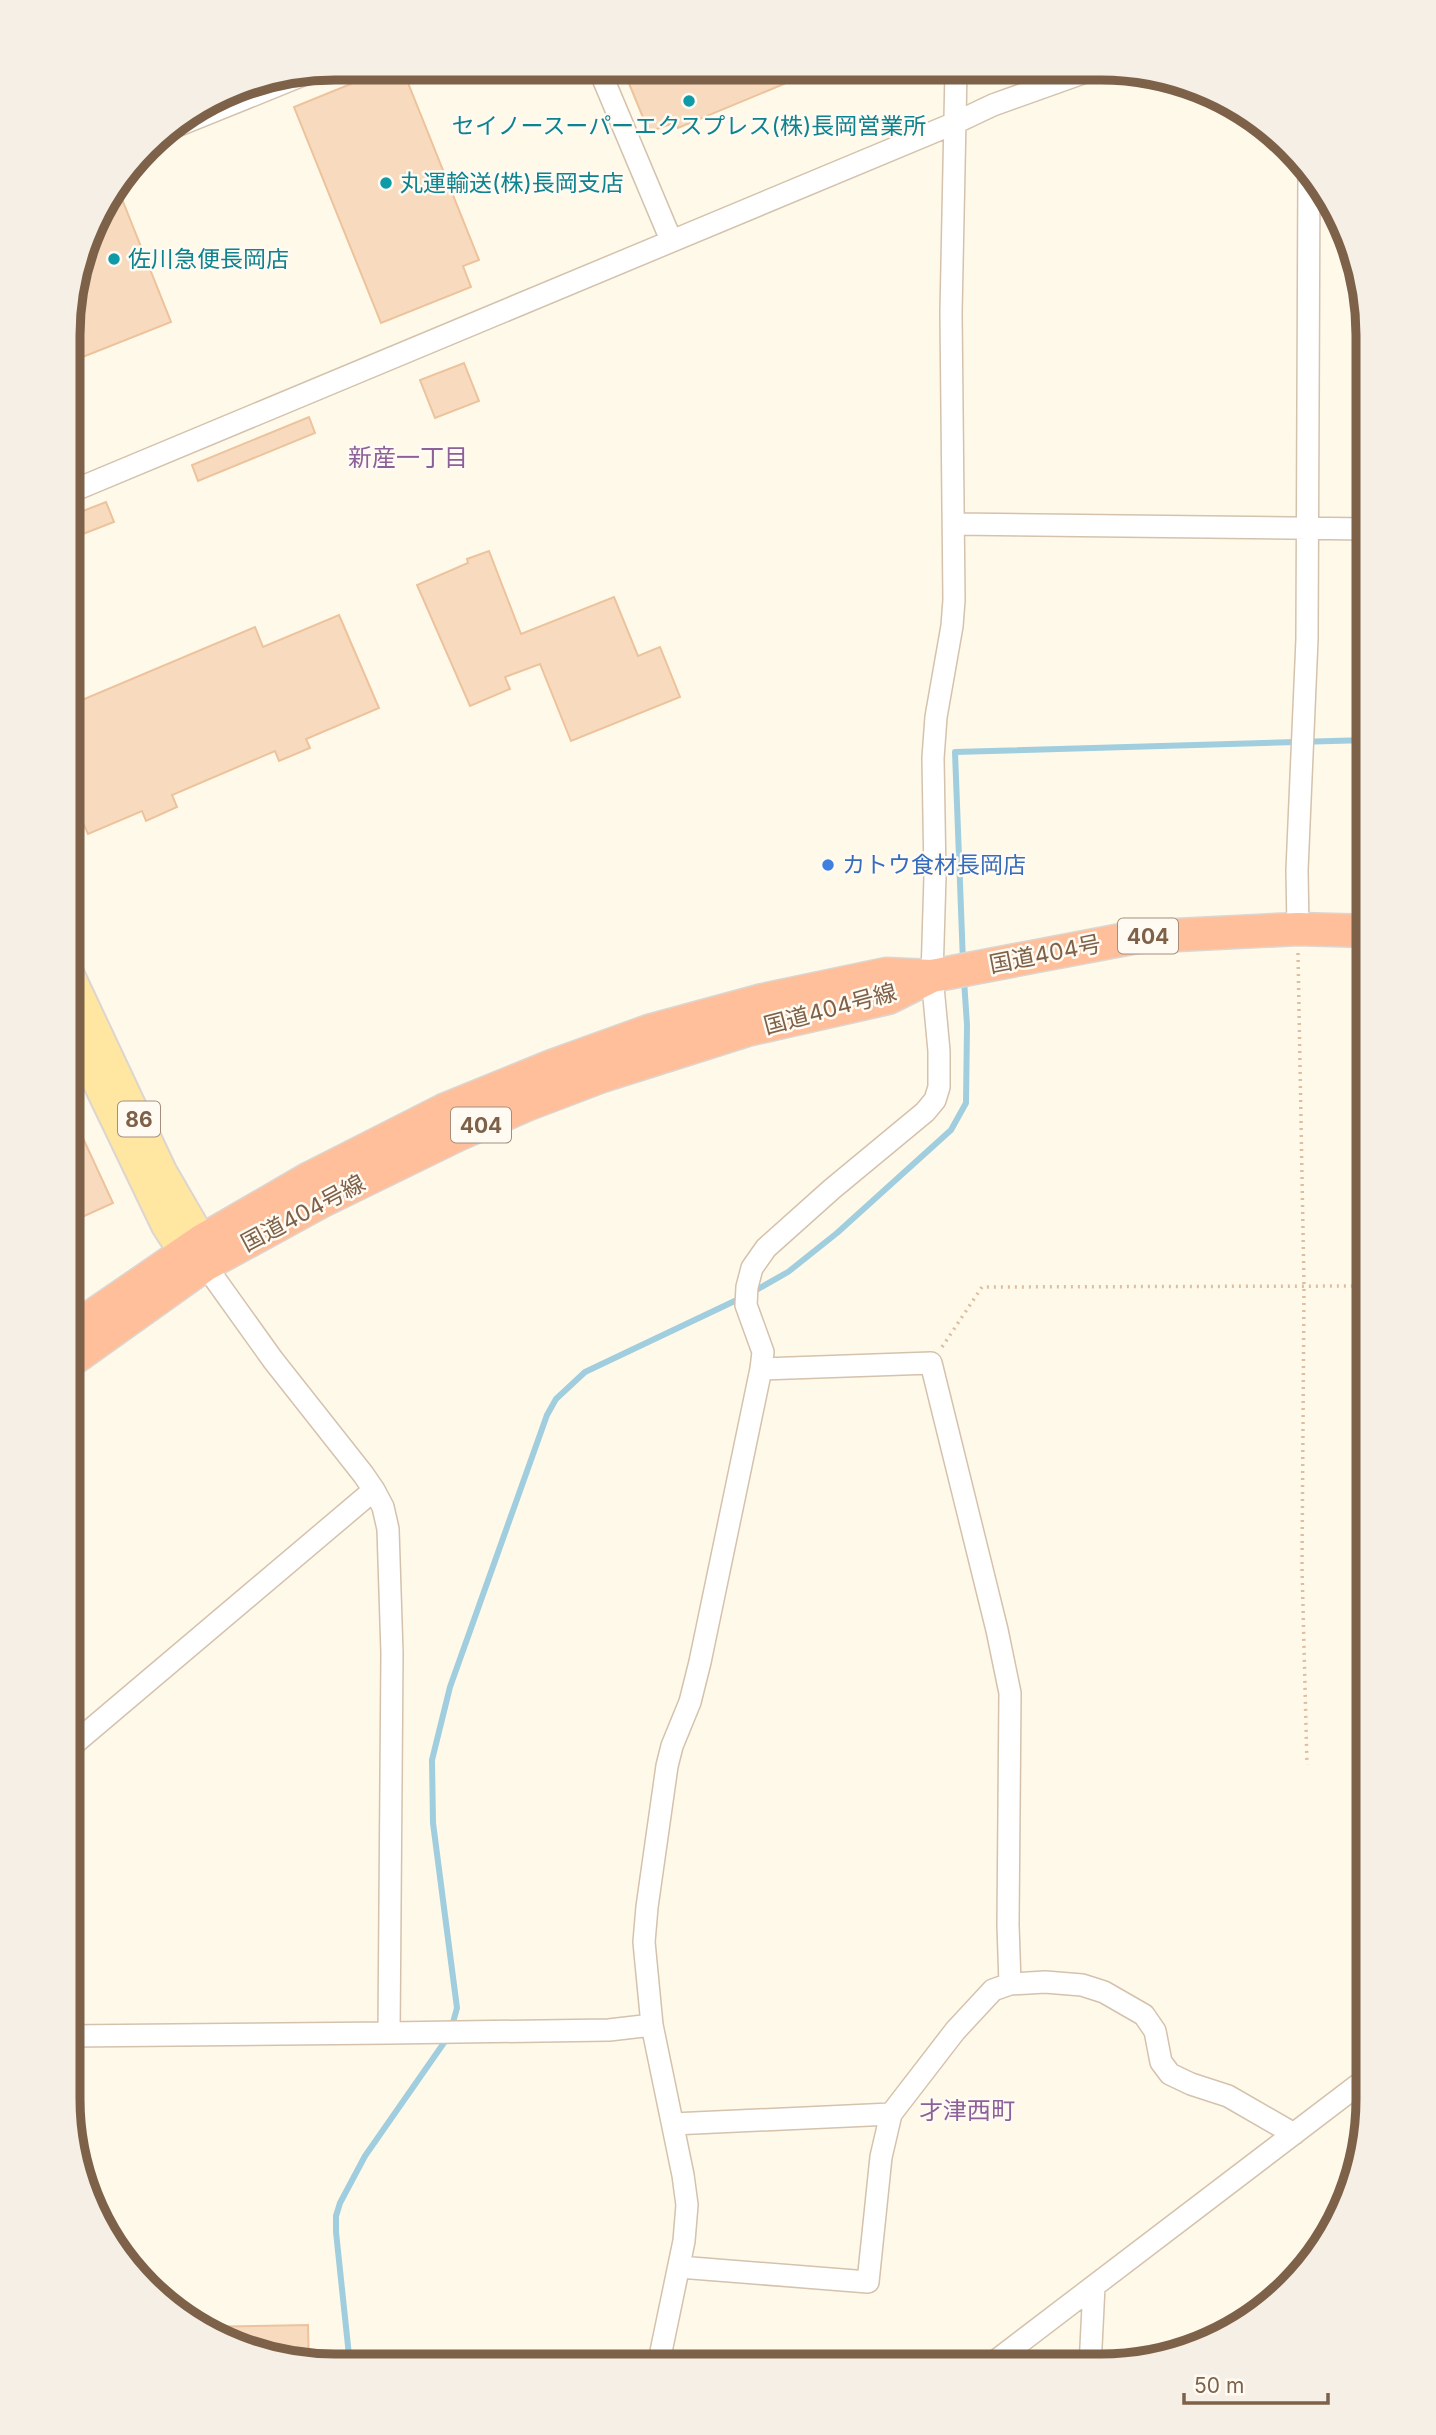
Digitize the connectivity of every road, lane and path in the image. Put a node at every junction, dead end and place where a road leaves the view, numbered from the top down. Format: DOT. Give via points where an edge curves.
graph roads {
  1 [pos="604,80"];
  2 [pos="956,80"];
  3 [pos="1065,80"];
  4 [pos="263,91"];
  5 [pos="220,108"];
  6 [pos="955,123"];
  7 [pos="1309,188"];
  8 [pos="671,240"];
  9 [pos="80,488"];
  10 [pos="954,524"];
  11 [pos="1306,528"];
  12 [pos="1356,529"];
  13 [pos="1298,929"];
  14 [pos="1356,931"];
  15 [pos="932,976"];
  16 [pos="80,994"];
  17 [pos="80,1049"];
  18 [pos="197,1253"];
  19 [pos="1304,1286"];
  20 [pos="1356,1286"];
  21 [pos="80,1325"];
  22 [pos="80,1353"];
  23 [pos="931,1363"];
  24 [pos="761,1369"];
  25 [pos="374,1490"];
  26 [pos="80,1739"];
  27 [pos="1307,1765"];
  28 [pos="1010,1984"];
  29 [pos="652,2025"];
  30 [pos="389,2033"];
  31 [pos="80,2036"];
  32 [pos="1356,2086"];
  33 [pos="891,2114"];
  34 [pos="673,2124"];
  35 [pos="1294,2134"];
  36 [pos="679,2267"];
  37 [pos="1094,2286"];
  38 [pos="660,2354"];
  39 [pos="1005,2354"];
  40 [pos="1091,2354"];
  1 -- 8 [label="street"];
  2 -- 6 [label="street"];
  3 -- 6 [label="street"];
  4 -- 5 [label="street"];
  6 -- 8 [label="street"];
  6 -- 10 [label="street" via="951,313"];
  7 -- 11 [label="street"];
  8 -- 9 [label="street"];
  10 -- 11 [label="street"];
  10 -- 15 [label="street" via="952,626 933,758"];
  11 -- 12 [label="street"];
  11 -- 13 [label="street"];
  13 -- 14 [label="highway, 国道404号 / 404"];
  13 -- 15 [label="highway, 国道404号 / 404" via="1137,937"];
  13 -- 19 [label="path"];
  15 -- 18 [label="highway, 国道404号線 / 404" via="886,974 763,1000 649,1031 552,1066 444,1110 310,1178"];
  15 -- 24 [label="street" via="940,1069 935,1100 765,1248 752,1268 746,1305 763,1352"];
  16 -- 18 [label="main road, 86"];
  17 -- 18 [label="main road, 86" via="164,1226"];
  18 -- 21 [label="highway, 国道404号線 / 404"];
  18 -- 22 [label="highway, 国道404号線 / 404"];
  18 -- 25 [label="street"];
  19 -- 20 [label="path"];
  19 -- 23 [label="path" via="982,1287"];
  19 -- 27 [label="path"];
  23 -- 24 [label="street"];
  23 -- 28 [label="street" via="1010,1693"];
  24 -- 29 [label="street" via="700,1662 667,1766 644,1942"];
  25 -- 26 [label="street"];
  25 -- 30 [label="street" via="388,1529 392,1653"];
  28 -- 33 [label="street" via="993,1990 975,2007"];
  28 -- 35 [label="street" via="1082,1985 1104,1992 1144,2015 1156,2031 1161,2062 1170,2074 1228,2096"];
  29 -- 30 [label="street" via="608,2030"];
  29 -- 34 [label="street"];
  30 -- 31 [label="street"];
  32 -- 35 [label="street"];
  33 -- 34 [label="street"];
  33 -- 36 [label="street" via="881,2157 868,2282"];
  34 -- 36 [label="street" via="687,2205"];
  35 -- 37 [label="street"];
  36 -- 38 [label="street"];
  37 -- 39 [label="street"];
  37 -- 40 [label="street"];
}
